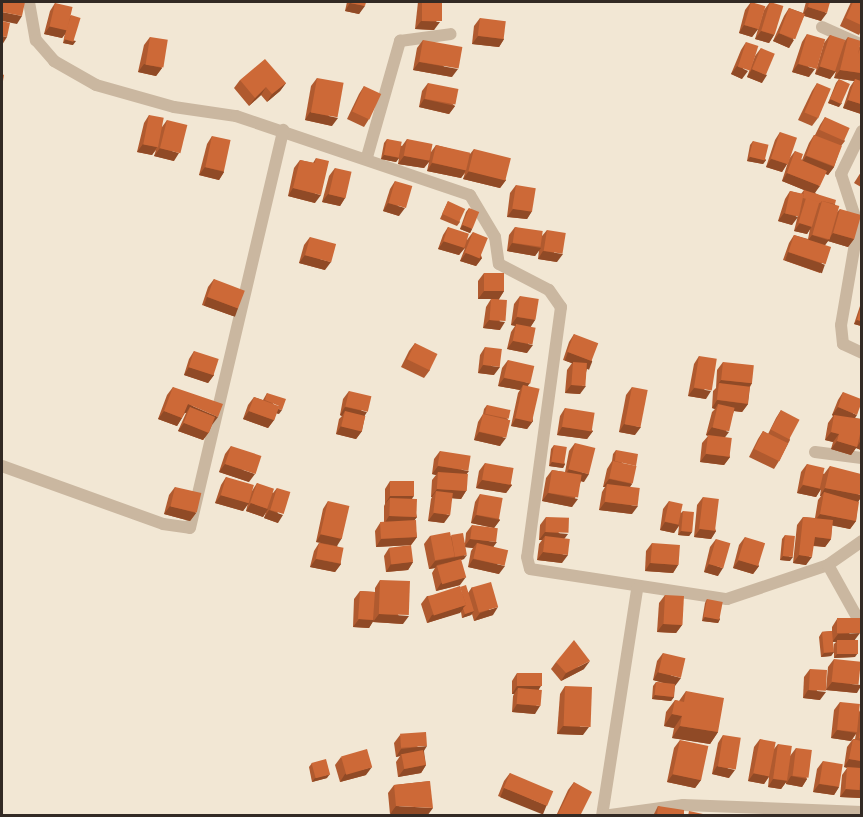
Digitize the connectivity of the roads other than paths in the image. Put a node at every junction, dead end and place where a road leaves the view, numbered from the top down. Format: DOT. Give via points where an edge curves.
graph roads {
  1 [pos="29,2"];
  2 [pos="822,27"];
  3 [pos="451,34"];
  4 [pos="861,45"];
  5 [pos="283,130"];
  6 [pos="861,131"];
  7 [pos="367,157"];
  8 [pos="861,353"];
  9 [pos="815,452"];
  10 [pos="861,458"];
  11 [pos="2,466"];
  12 [pos="861,541"];
  13 [pos="828,565"];
  14 [pos="637,589"];
  15 [pos="861,626"];
  16 [pos="861,812"];
  17 [pos="602,816"];
  1 -- 5 [label="street" via="36,40 54,61 96,85"];
  2 -- 4 [label="street"];
  3 -- 7 [label="street" via="400,41"];
  5 -- 7 [label="street"];
  5 -- 11 [label="street" via="190,528 163,524"];
  6 -- 8 [label="street" via="841,174 858,226 841,325 843,344"];
  7 -- 14 [label="street" via="470,195 495,237 499,264 537,282 558,300 561,315 528,566"];
  9 -- 10 [label="street"];
  12 -- 13 [label="street"];
  13 -- 14 [label="street" via="728,599"];
  13 -- 15 [label="street"];
  14 -- 17 [label="street"];
  16 -- 17 [label="street" via="683,805"];
}
